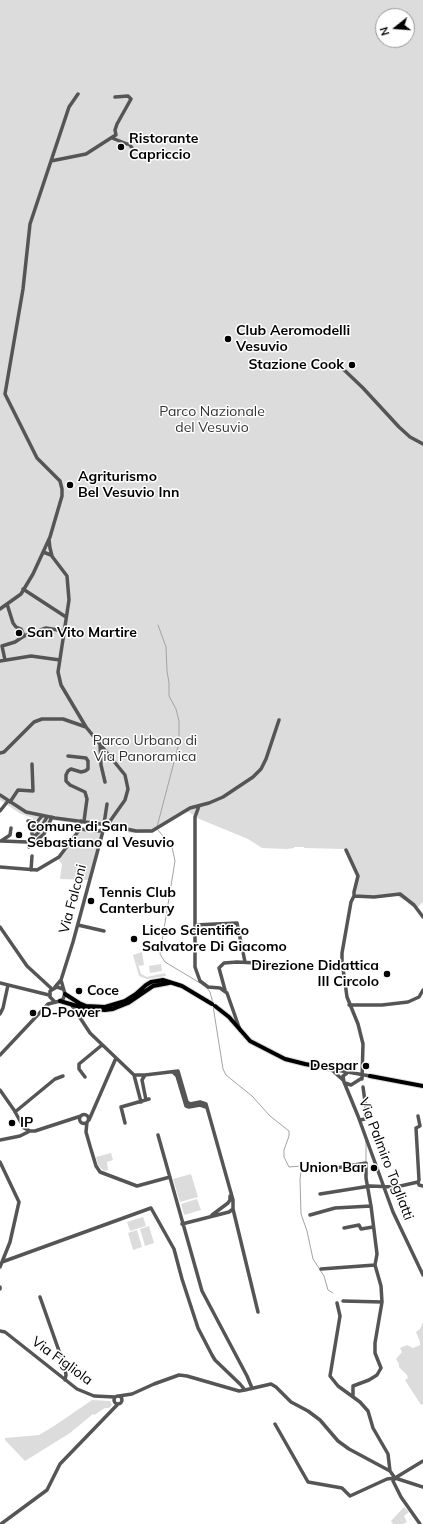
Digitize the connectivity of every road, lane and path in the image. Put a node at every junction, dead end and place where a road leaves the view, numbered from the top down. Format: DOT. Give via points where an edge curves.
graph roads {
  1 [pos="78,94"];
  2 [pos="115,97"];
  3 [pos="112,138"];
  4 [pos="133,149"];
  5 [pos="51,161"];
  6 [pos="339,365"];
  7 [pos="423,444"];
  8 [pos="50,537"];
  9 [pos="43,552"];
  10 [pos="52,556"];
  11 [pos="23,590"];
  12 [pos="7,604"];
  13 [pos="0,609"];
  14 [pos="66,617"];
  15 [pos="64,631"];
  16 [pos="24,636"];
  17 [pos="5,660"];
  18 [pos="60,660"];
  19 [pos="0,661"];
  20 [pos="279,720"];
  21 [pos="86,727"];
  22 [pos="100,744"];
  23 [pos="0,753"];
  24 [pos="68,756"];
  25 [pos="32,764"];
  26 [pos="105,782"];
  27 [pos="0,795"];
  28 [pos="9,802"];
  29 [pos="107,804"];
  30 [pos="199,806"];
  31 [pos="190,808"];
  32 [pos="0,811"];
  33 [pos="42,816"];
  34 [pos="47,816"];
  35 [pos="52,817"];
  36 [pos="195,817"];
  37 [pos="28,821"];
  38 [pos="83,821"];
  39 [pos="36,822"];
  40 [pos="91,823"];
  41 [pos="95,823"];
  42 [pos="105,824"];
  43 [pos="115,826"];
  44 [pos="11,828"];
  45 [pos="80,829"];
  46 [pos="89,830"];
  47 [pos="95,831"];
  48 [pos="103,831"];
  49 [pos="10,835"];
  50 [pos="34,836"];
  51 [pos="18,841"];
  52 [pos="30,847"];
  53 [pos="346,850"];
  54 [pos="32,856"];
  55 [pos="0,867"];
  56 [pos="31,870"];
  57 [pos="354,896"];
  58 [pos="423,917"];
  59 [pos="78,925"];
  60 [pos="195,925"];
  61 [pos="0,927"];
  62 [pos="104,931"];
  63 [pos="245,962"];
  64 [pos="277,964"];
  65 [pos="61,980"];
  66 [pos="0,982"];
  67 [pos="176,983"];
  68 [pos="8,985"];
  69 [pos="53,988"];
  70 [pos="225,990"];
  71 [pos="423,990"];
  72 [pos="64,992"];
  73 [pos="50,996"];
  74 [pos="60,1001"];
  75 [pos="55,1002"];
  76 [pos="48,1004"];
  77 [pos="71,1004"];
  78 [pos="349,1005"];
  79 [pos="83,1008"];
  80 [pos="0,1014"];
  81 [pos="81,1019"];
  82 [pos="241,1033"];
  83 [pos="102,1045"];
  84 [pos="0,1055"];
  85 [pos="116,1058"];
  86 [pos="331,1069"];
  87 [pos="347,1073"];
  88 [pos="134,1074"];
  89 [pos="354,1074"];
  90 [pos="145,1075"];
  91 [pos="63,1076"];
  92 [pos="361,1076"];
  93 [pos="370,1076"];
  94 [pos="85,1077"];
  95 [pos="344,1081"];
  96 [pos="355,1083"];
  97 [pos="137,1085"];
  98 [pos="143,1085"];
  99 [pos="423,1086"];
  100 [pos="363,1087"];
  101 [pos="0,1090"];
  102 [pos="350,1094"];
  103 [pos="141,1102"];
  104 [pos="93,1110"];
  105 [pos="15,1112"];
  106 [pos="83,1115"];
  107 [pos="418,1116"];
  108 [pos="71,1119"];
  109 [pos="360,1120"];
  110 [pos="88,1121"];
  111 [pos="81,1123"];
  112 [pos="125,1123"];
  113 [pos="30,1132"];
  114 [pos="86,1132"];
  115 [pos="158,1135"];
  116 [pos="0,1140"];
  117 [pos="423,1157"];
  118 [pos="418,1159"];
  119 [pos="0,1162"];
  120 [pos="2,1169"];
  121 [pos="330,1169"];
  122 [pos="170,1177"];
  123 [pos="418,1182"];
  124 [pos="368,1186"];
  125 [pos="423,1186"];
  126 [pos="384,1187"];
  127 [pos="320,1194"];
  128 [pos="230,1195"];
  129 [pos="371,1206"];
  130 [pos="233,1209"];
  131 [pos="310,1214"];
  132 [pos="210,1216"];
  133 [pos="182,1224"];
  134 [pos="373,1227"];
  135 [pos="344,1228"];
  136 [pos="2,1262"];
  137 [pos="375,1265"];
  138 [pos="0,1267"];
  139 [pos="321,1269"];
  140 [pos="423,1275"];
  141 [pos="40,1297"];
  142 [pos="344,1301"];
  143 [pos="382,1302"];
  144 [pos="337,1303"];
  145 [pos="258,1312"];
  146 [pos="0,1331"];
  147 [pos="65,1380"];
  148 [pos="252,1388"];
  149 [pos="245,1390"];
  150 [pos="353,1397"];
  151 [pos="117,1400"];
  152 [pos="275,1424"];
  153 [pos="423,1461"];
  154 [pos="390,1471"];
  155 [pos="394,1478"];
  156 [pos="423,1487"];
  157 [pos="1,1524"];
  158 [pos="420,1524"];
  1 -- 5 [label="street" via="70,107"];
  2 -- 3 [label="street" via="128,96 131,99 115,127 116,135"];
  3 -- 4 [label="street" via="129,144"];
  3 -- 5 [label="street" via="86,154"];
  5 -- 8 [label="street" via="30,224 23,289 5,394 37,458 60,481 62,496"];
  6 -- 7 [label="street" via="398,427"];
  8 -- 9 [label="street"];
  8 -- 10 [label="street"];
  9 -- 10 [label="street"];
  9 -- 11 [label="street"];
  10 -- 14 [label="street, Via Falconi" via="67,576 69,600"];
  11 -- 12 [label="street"];
  11 -- 14 [label="street"];
  12 -- 13 [label="street"];
  12 -- 16 [label="street" via="13,623 21,629"];
  14 -- 15 [label="street, Via Falconi"];
  15 -- 16 [label="street" via="46,628"];
  15 -- 18 [label="street, Via Falconi"];
  16 -- 17 [label="street" via="2,646"];
  17 -- 18 [label="street" via="31,656"];
  17 -- 19 [label="street"];
  18 -- 21 [label="street, Via Falconi" via="58,672 61,685"];
  20 -- 30 [label="street" via="261,769 223,797"];
  21 -- 22 [label="street, Via Falconi"];
  21 -- 23 [label="street" via="63,719 42,718 34,722"];
  22 -- 26 [label="street"];
  22 -- 42 [label="street, Via Falconi" via="125,775 128,785 125,800"];
  24 -- 38 [label="street" via="86,758 88,761 88,769 85,771 71,769 66,775 66,781 70,785 85,792 87,799"];
  25 -- 28 [label="street" via="33,791 18,790"];
  27 -- 28 [label="street"];
  28 -- 32 [label="street"];
  28 -- 33 [label="street" via="26,812"];
  29 -- 42 [label="street"];
  30 -- 31 [label="street"];
  30 -- 36 [label="street"];
  31 -- 36 [label="street"];
  31 -- 43 [label="street" via="147,832"];
  33 -- 34 [label="street"];
  33 -- 39 [label="street"];
  34 -- 35 [label="street"];
  34 -- 50 [label="street"];
  35 -- 38 [label="street"];
  35 -- 52 [label="street" via="44,834"];
  36 -- 60 [label="street"];
  37 -- 39 [label="street"];
  38 -- 40 [label="street"];
  38 -- 45 [label="street" via="79,824"];
  39 -- 50 [label="street" via="32,829"];
  40 -- 41 [label="street"];
  40 -- 46 [label="street" via="92,828"];
  41 -- 42 [label="street"];
  41 -- 47 [label="street"];
  42 -- 43 [label="street"];
  42 -- 48 [label="street, Via Falconi"];
  43 -- 48 [label="street"];
  44 -- 49 [label="street"];
  45 -- 46 [label="street"];
  45 -- 56 [label="street" via="59,857 37,870"];
  46 -- 47 [label="street"];
  47 -- 48 [label="street"];
  48 -- 59 [label="street, Via Falconi"];
  49 -- 51 [label="street"];
  49 -- 51 [label="street" via="1,841"];
  50 -- 51 [label="street" via="28,842"];
  53 -- 57 [label="street" via="358,876"];
  54 -- 56 [label="street"];
  55 -- 56 [label="street"];
  57 -- 58 [label="street" via="400,894 414,905"];
  57 -- 78 [label="street" via="342,953"];
  59 -- 62 [label="street"];
  59 -- 65 [label="street, Via Falconi"];
  60 -- 63 [label="street" via="237,923"];
  60 -- 70 [label="street" via="195,967 200,981"];
  61 -- 69 [label="street" via="27,966"];
  63 -- 64 [label="street"];
  63 -- 70 [label="street" via="224,963 220,966"];
  65 -- 69 [label="street, Via Falconi"];
  65 -- 72 [label="street, Via Falconi"];
  66 -- 68 [label="street"];
  67 -- 72 [label="main road" via="163,980 152,982 128,999 105,1007 86,1006"];
  67 -- 79 [label="main road" via="153,986 114,1009"];
  67 -- 82 [label="main road" via="229,1017"];
  68 -- 73 [label="street"];
  68 -- 80 [label="street"];
  69 -- 72 [label="street" via="59,987"];
  69 -- 73 [label="street"];
  70 -- 82 [label="street"];
  71 -- 78 [label="street" via="419,997 408,1002"];
  72 -- 74 [label="street"];
  73 -- 75 [label="street"];
  73 -- 76 [label="street"];
  74 -- 75 [label="street"];
  74 -- 77 [label="main road"];
  75 -- 76 [label="street"];
  76 -- 84 [label="street"];
  77 -- 79 [label="main road"];
  77 -- 81 [label="street"];
  78 -- 92 [label="street" via="358,1024 363,1044"];
  79 -- 81 [label="street" via="80,1012"];
  81 -- 83 [label="street"];
  82 -- 86 [label="main road" via="250,1041 285,1059"];
  83 -- 85 [label="street"];
  83 -- 94 [label="street" via="80,1064 79,1069"];
  85 -- 88 [label="street"];
  85 -- 104 [label="street"];
  86 -- 87 [label="street"];
  86 -- 95 [label="street"];
  87 -- 89 [label="street"];
  87 -- 95 [label="street" via="343,1076"];
  88 -- 90 [label="street"];
  88 -- 97 [label="street"];
  89 -- 92 [label="street"];
  89 -- 96 [label="street"];
  90 -- 98 [label="street"];
  90 -- 128 [label="street" via="178,1072 188,1103 206,1104"];
  91 -- 105 [label="street" via="55,1079"];
  92 -- 93 [label="street"];
  92 -- 96 [label="street"];
  93 -- 99 [label="main road"];
  95 -- 96 [label="street" via="348,1085"];
  95 -- 102 [label="street, Via Palmiro Togliatti"];
  96 -- 102 [label="street, Via Palmiro Togliatti" via="350,1089"];
  97 -- 98 [label="street"];
  97 -- 103 [label="street"];
  98 -- 103 [label="street" via="148,1100"];
  100 -- 109 [label="street" via="367,1116"];
  101 -- 105 [label="street"];
  102 -- 109 [label="street, Via Palmiro Togliatti"];
  103 -- 112 [label="street" via="121,1107"];
  104 -- 106 [label="street"];
  104 -- 110 [label="street"];
  105 -- 113 [label="street" via="24,1128"];
  106 -- 108 [label="street"];
  106 -- 110 [label="street" via="88,1117"];
  106 -- 111 [label="street" via="79,1119"];
  107 -- 118 [label="street"];
  108 -- 111 [label="street"];
  108 -- 113 [label="street"];
  109 -- 126 [label="street, Via Palmiro Togliatti"];
  110 -- 111 [label="street"];
  110 -- 114 [label="street"];
  111 -- 114 [label="street"];
  113 -- 116 [label="street"];
  114 -- 122 [label="street" via="100,1172 137,1186"];
  115 -- 122 [label="street"];
  117 -- 118 [label="street"];
  118 -- 123 [label="street"];
  119 -- 120 [label="street"];
  120 -- 136 [label="street" via="17,1195 19,1204 10,1242"];
  121 -- 124 [label="street" via="366,1163"];
  122 -- 133 [label="street"];
  123 -- 125 [label="street"];
  123 -- 126 [label="street"];
  124 -- 126 [label="street"];
  124 -- 127 [label="street"];
  124 -- 129 [label="street"];
  126 -- 140 [label="street, Via Palmiro Togliatti"];
  128 -- 130 [label="street"];
  128 -- 132 [label="street" via="228,1203"];
  129 -- 131 [label="street" via="335,1208"];
  129 -- 134 [label="street"];
  130 -- 132 [label="street"];
  130 -- 145 [label="street"];
  132 -- 133 [label="street"];
  133 -- 148 [label="street" via="202,1291"];
  134 -- 135 [label="street" via="361,1229 359,1225"];
  134 -- 137 [label="street"];
  136 -- 138 [label="street"];
  136 -- 149 [label="street" via="150,1208 174,1249 198,1328 212,1355"];
  137 -- 139 [label="street"];
  137 -- 143 [label="street"];
  141 -- 147 [label="street" via="64,1368"];
  142 -- 143 [label="street"];
  143 -- 150 [label="street" via="375,1342 375,1353 381,1368 370,1380 353,1386"];
  144 -- 150 [label="street" via="340,1316 330,1374 334,1381"];
  146 -- 147 [label="street, Via Figliola" via="5,1332"];
  147 -- 151 [label="street, Via Figliola" via="84,1393"];
  148 -- 149 [label="street"];
  148 -- 154 [label="street" via="273,1385 291,1402 320,1420 338,1441"];
  149 -- 151 [label="street" via="182,1375 160,1381"];
  150 -- 154 [label="street" via="368,1411 373,1428 388,1454"];
  151 -- 157 [label="street" via="114,1408 60,1464 47,1490"];
  152 -- 155 [label="street" via="308,1482 342,1488 350,1496 387,1478"];
  153 -- 155 [label="street"];
  154 -- 155 [label="street"];
  155 -- 156 [label="street"];
  155 -- 158 [label="street" via="401,1497"];
}
